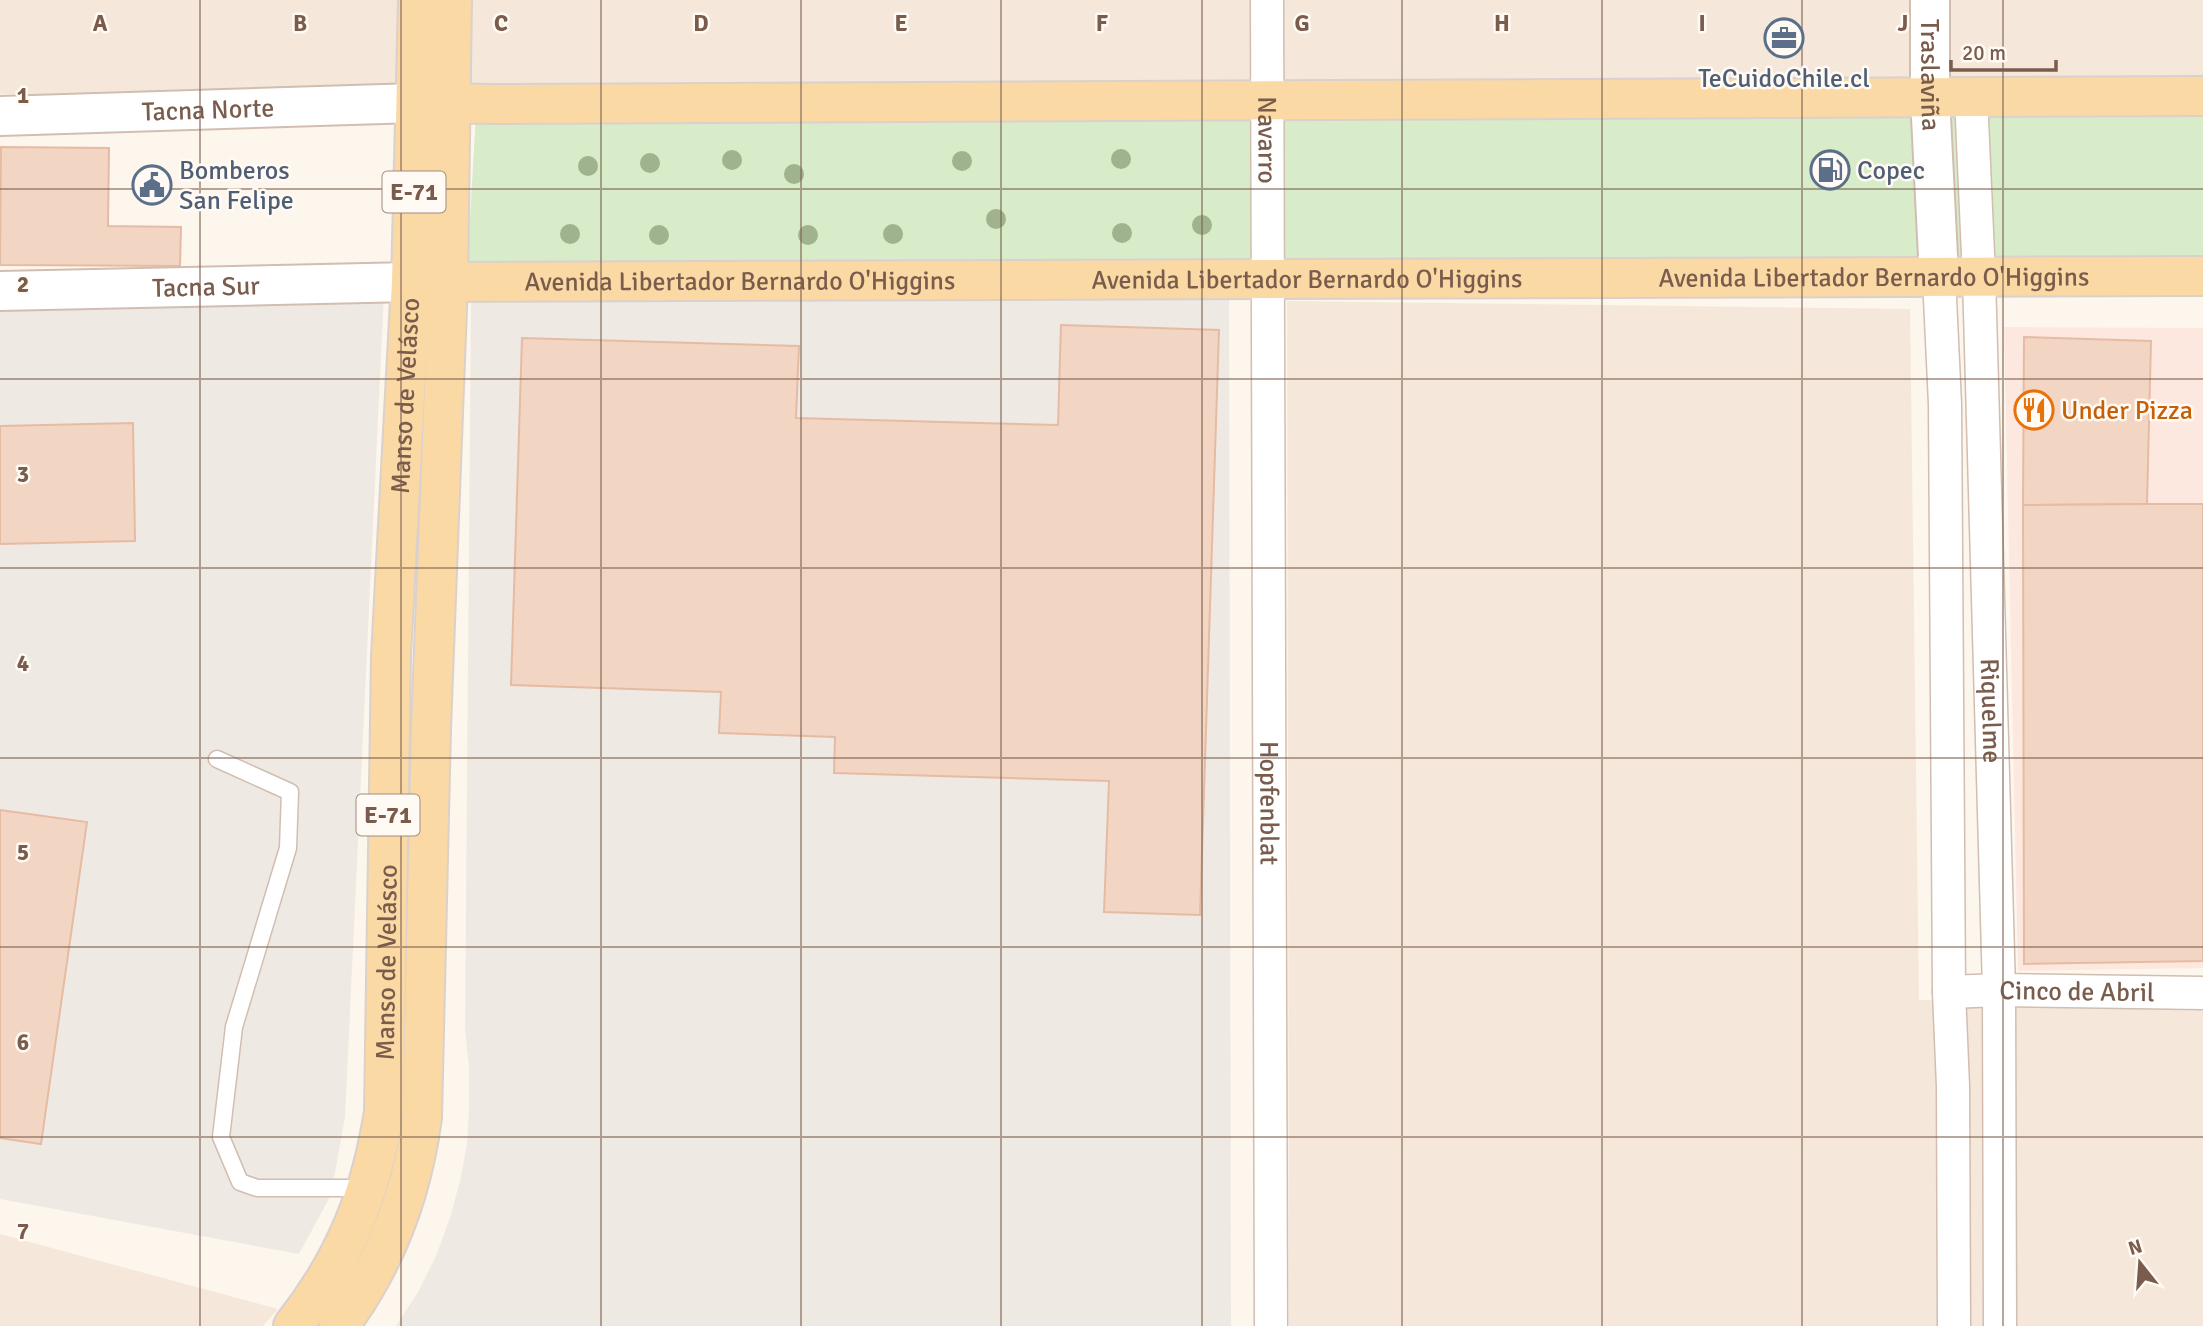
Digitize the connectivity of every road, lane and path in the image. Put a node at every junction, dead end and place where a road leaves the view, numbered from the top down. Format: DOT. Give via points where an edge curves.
graph roads {
  1 [pos="418,0"];
  2 [pos="452,0"];
  3 [pos="1267,0"];
  4 [pos="1930,0"];
  5 [pos="2203,96"];
  6 [pos="1930,97"];
  7 [pos="1971,97"];
  8 [pos="1268,100"];
  9 [pos="432,103"];
  10 [pos="0,116"];
  11 [pos="2203,276"];
  12 [pos="1939,277"];
  13 [pos="1979,277"];
  14 [pos="1269,279"];
  15 [pos="430,282"];
  16 [pos="0,291"];
  17 [pos="217,759"];
  18 [pos="1999,990"];
  19 [pos="1949,992"];
  20 [pos="2203,993"];
  21 [pos="368,1188"];
  22 [pos="293,1326"];
  23 [pos="339,1326"];
  24 [pos="1271,1326"];
  25 [pos="1954,1326"];
  26 [pos="2000,1326"];
  1 -- 9 [label="main road, E-71"];
  2 -- 9 [label="main road, E-71"];
  3 -- 8 [label="street, Navarro"];
  4 -- 6 [label="street, Traslaviña"];
  5 -- 7 [label="main road"];
  6 -- 7 [label="main road"];
  6 -- 8 [label="main road"];
  6 -- 12 [label="street, Traslaviña"];
  7 -- 13 [label="street, Riquelme"];
  8 -- 9 [label="main road"];
  8 -- 14 [label="street, Navarro"];
  9 -- 10 [label="street, Tacna Norte"];
  9 -- 15 [label="main road, E-71"];
  11 -- 13 [label="main road, Avenida Libertador Bernardo O'Higgins"];
  12 -- 13 [label="main road, Avenida Libertador Bernardo O'Higgins"];
  12 -- 14 [label="main road, Avenida Libertador Bernardo O'Higgins"];
  12 -- 19 [label="street, Riquelme" via="1945,404"];
  13 -- 18 [label="street, Riquelme"];
  14 -- 15 [label="main road, Avenida Libertador Bernardo O'Higgins"];
  14 -- 24 [label="street, Hopfenblat"];
  15 -- 16 [label="street, Tacna Sur"];
  15 -- 21 [label="main road, Manso de Velásco / E-71" via="391,656 385,1086 378,1150"];
  15 -- 23 [label="main road, Manso de Velásco / E-71" via="431,728 422,1117 411,1180 395,1229 378,1267"];
  17 -- 21 [label="lane" via="290,792 288,848 234,1027 221,1137 240,1182 257,1188"];
  18 -- 19 [label="street, Cinco de Abril"];
  18 -- 20 [label="street, Cinco de Abril"];
  18 -- 26 [label="street, Riquelme"];
  19 -- 25 [label="street, Riquelme" via="1954,1086"];
  21 -- 22 [label="main road, Manso de Velásco / E-71" via="336,1265"];
}
